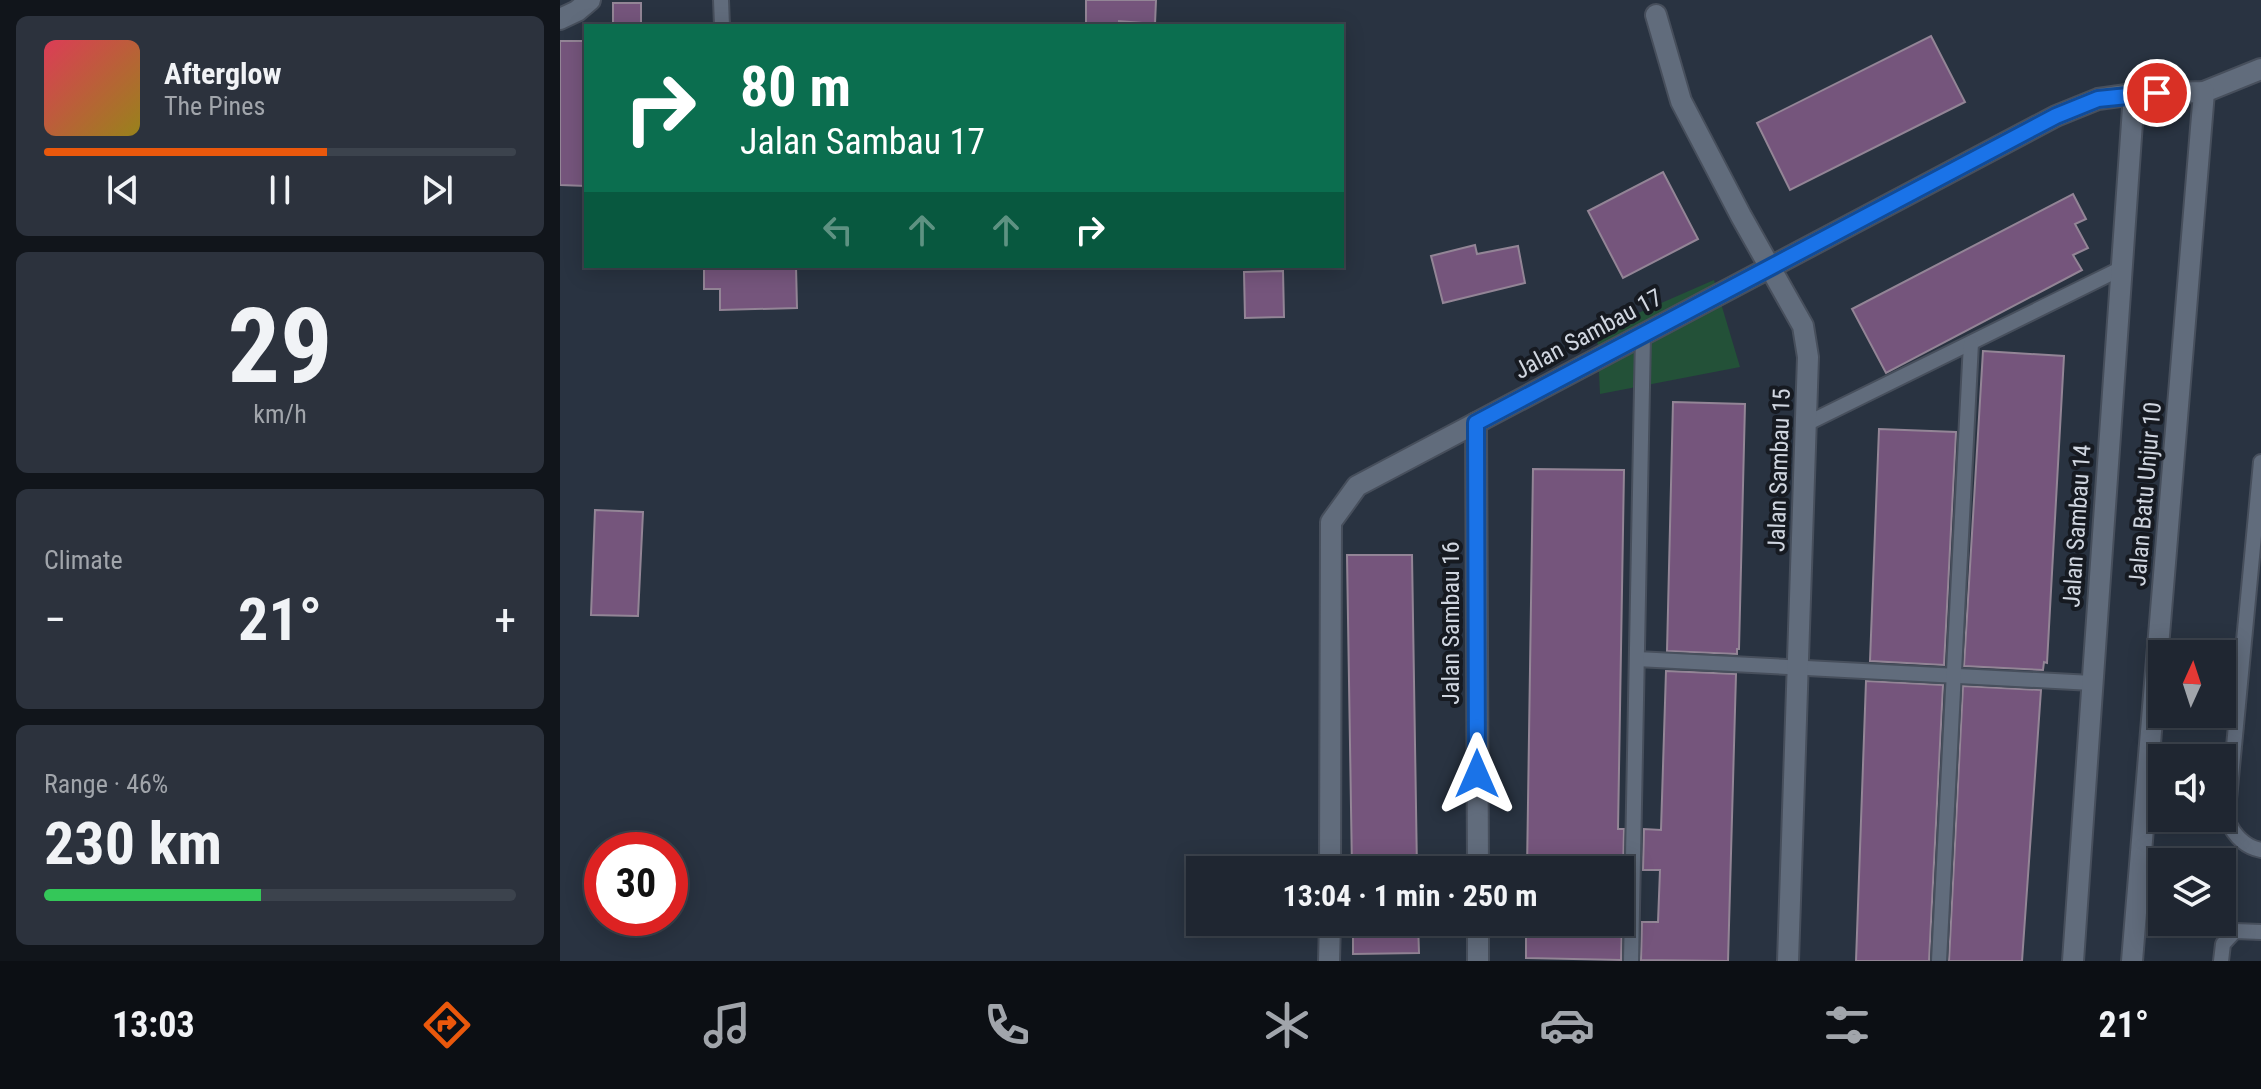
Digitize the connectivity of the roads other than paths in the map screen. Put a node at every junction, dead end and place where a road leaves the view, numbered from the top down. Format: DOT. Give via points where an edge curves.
graph roads {
  1 [pos="590,0"];
  2 [pos="721,0"];
  3 [pos="1656,15"];
  4 [pos="560,19"];
  5 [pos="722,24"];
  6 [pos="2261,69"];
  7 [pos="2204,92"];
  8 [pos="2134,94"];
  9 [pos="1770,268"];
  10 [pos="2122,268"];
  11 [pos="1643,335"];
  12 [pos="1971,343"];
  13 [pos="1476,423"];
  14 [pos="1808,423"];
  15 [pos="2261,462"];
  16 [pos="1637,659"];
  17 [pos="1797,668"];
  18 [pos="1954,676"];
  19 [pos="2092,683"];
  20 [pos="2261,850"];
  21 [pos="1330,856"];
  22 [pos="1478,856"];
  23 [pos="2261,932"];
  24 [pos="1330,936"];
  25 [pos="1478,936"];
  26 [pos="1329,961"];
  27 [pos="1478,961"];
  28 [pos="1631,961"];
  29 [pos="1788,961"];
  30 [pos="1939,961"];
  31 [pos="2073,961"];
  32 [pos="2132,961"];
  33 [pos="2221,961"];
  1 -- 4 [label="street"];
  2 -- 5 [label="lane"];
  3 -- 9 [label="street, Jalan Sambau 15" via="1681,101"];
  6 -- 7 [label="street"];
  7 -- 8 [label="street, Jalan Sambau 17"];
  7 -- 32 [label="street, Jalan Batu Unjur 10"];
  8 -- 9 [label="street, Jalan Sambau 17" via="2098,99 2056,116"];
  8 -- 10 [label="street, Jalan Sambau 14"];
  9 -- 11 [label="street, Jalan Sambau 17"];
  9 -- 14 [label="street, Jalan Sambau 15" via="1803,326"];
  10 -- 12 [label="lane"];
  10 -- 19 [label="street, Jalan Sambau 14"];
  11 -- 13 [label="street, Jalan Sambau 17"];
  11 -- 16 [label="lane"];
  12 -- 14 [label="lane"];
  12 -- 18 [label="lane"];
  13 -- 21 [label="street, Jalan Sambau 17" via="1357,486 1331,522"];
  13 -- 22 [label="street, Jalan Sambau 16"];
  14 -- 17 [label="street, Jalan Sambau 15"];
  15 -- 20 [label="lane" via="2227,820 2234,834"];
  16 -- 17 [label="lane"];
  16 -- 28 [label="lane"];
  17 -- 18 [label="lane"];
  17 -- 29 [label="street, Jalan Sambau 15"];
  18 -- 19 [label="lane"];
  18 -- 30 [label="lane"];
  19 -- 31 [label="street, Jalan Sambau 14"];
  23 -- 33 [label="lane" via="2235,931 2223,944"];
  24 -- 26 [label="street"];
  25 -- 27 [label="street"];
}
